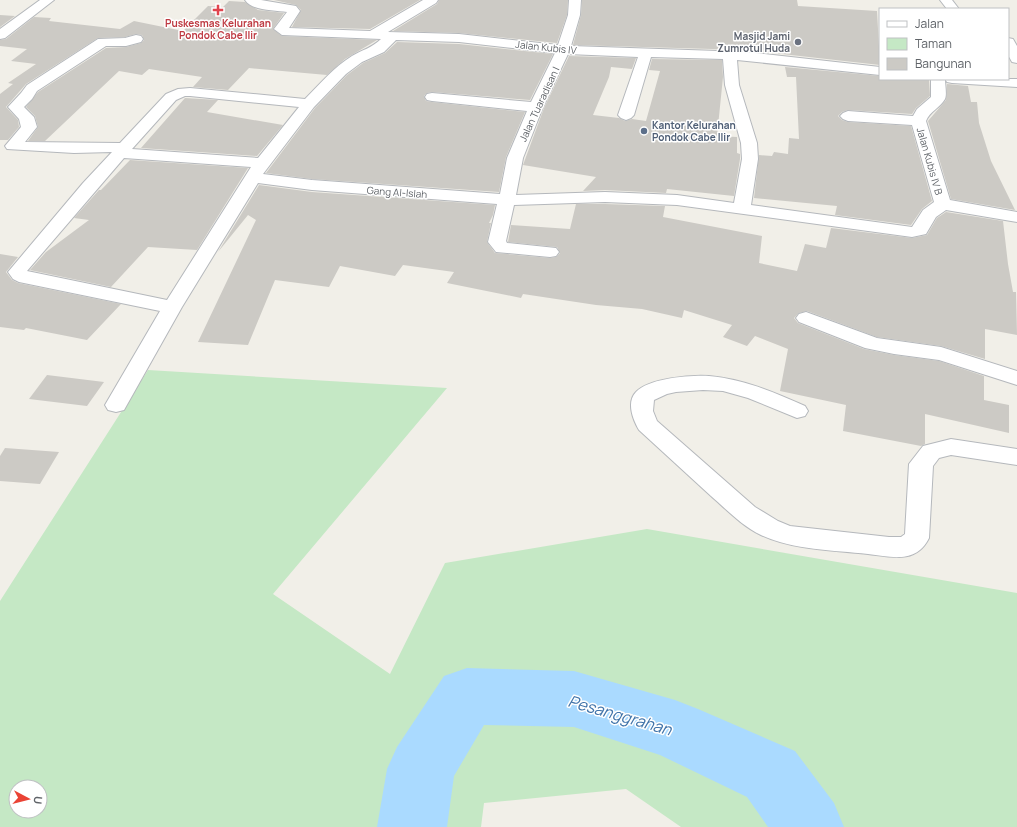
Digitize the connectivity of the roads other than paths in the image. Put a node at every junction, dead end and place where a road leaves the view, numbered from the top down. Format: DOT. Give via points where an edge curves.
graph roads {
  1 [pos="48,0"];
  2 [pos="251,0"];
  3 [pos="432,0"];
  4 [pos="575,0"];
  5 [pos="946,0"];
  6 [pos="952,8"];
  7 [pos="374,34"];
  8 [pos="0,35"];
  9 [pos="393,35"];
  10 [pos="136,39"];
  11 [pos="1009,44"];
  12 [pos="563,50"];
  13 [pos="645,54"];
  14 [pos="730,55"];
  15 [pos="1017,59"];
  16 [pos="879,71"];
  17 [pos="938,80"];
  18 [pos="968,80"];
  19 [pos="1017,83"];
  20 [pos="432,96"];
  21 [pos="309,104"];
  22 [pos="536,107"];
  23 [pos="626,115"];
  24 [pos="848,116"];
  25 [pos="918,121"];
  26 [pos="120,153"];
  27 [pos="258,171"];
  28 [pos="506,200"];
  29 [pos="942,204"];
  30 [pos="742,209"];
  31 [pos="1017,217"];
  32 [pos="550,252"];
  33 [pos="172,307"];
  34 [pos="806,318"];
  35 [pos="1017,378"];
  36 [pos="116,405"];
  37 [pos="797,411"];
  38 [pos="1017,457"];
  1 -- 8 [label="street"];
  2 -- 7 [label="street, Jalan Kubis IV" via="292,9 293,13 281,29 283,32"];
  3 -- 7 [label="street"];
  4 -- 12 [label="street, Jalan Tuaradisan I" via="574,15"];
  5 -- 6 [label="street"];
  7 -- 9 [label="street, Jalan Kubis IV"];
  9 -- 12 [label="street, Jalan Kubis IV" via="459,38"];
  9 -- 21 [label="street" via="379,49 357,59 341,71"];
  10 -- 26 [label="street, Gang Al-Islah" via="126,42 103,42 32,88 28,96 16,106 26,117 29,127 13,146 117,147"];
  11 -- 15 [label="street"];
  12 -- 13 [label="street, Jalan Kubis IV"];
  12 -- 22 [label="street, Jalan Tuaradisan I"];
  13 -- 14 [label="street, Jalan Kubis IV"];
  13 -- 23 [label="street"];
  14 -- 16 [label="street, Jalan Kubis IV" via="779,58"];
  14 -- 30 [label="street" via="732,85 749,143 750,159"];
  17 -- 25 [label="street, Jalan Kubis IV B" via="938,98 922,112"];
  18 -- 19 [label="street"];
  20 -- 22 [label="street"];
  21 -- 26 [label="street" via="183,92 171,97"];
  21 -- 27 [label="street"];
  22 -- 28 [label="street, Jalan Tuaradisan I" via="515,158"];
  24 -- 25 [label="street"];
  25 -- 29 [label="street, Jalan Kubis IV B" via="924,134"];
  26 -- 27 [label="street, Gang Al-Islah"];
  26 -- 33 [label="street" via="17,272 26,278"];
  27 -- 28 [label="street, Gang Al-Islah" via="312,185"];
  27 -- 33 [label="street"];
  28 -- 30 [label="street, Gang Al-Islah" via="638,197 691,201"];
  28 -- 32 [label="street, Jalan Tuaradisan I" via="497,242 499,246"];
  29 -- 30 [label="street, Gang Al-Islah" via="929,214 920,230 912,232"];
  29 -- 31 [label="street"];
  33 -- 36 [label="street"];
  34 -- 35 [label="street" via="872,343 941,354"];
  37 -- 38 [label="street" via="759,394 711,382 670,385 655,389 644,397 642,411 647,425 746,513 769,528 789,534 889,547 907,546 916,538 921,464 932,452 951,447"];
}
